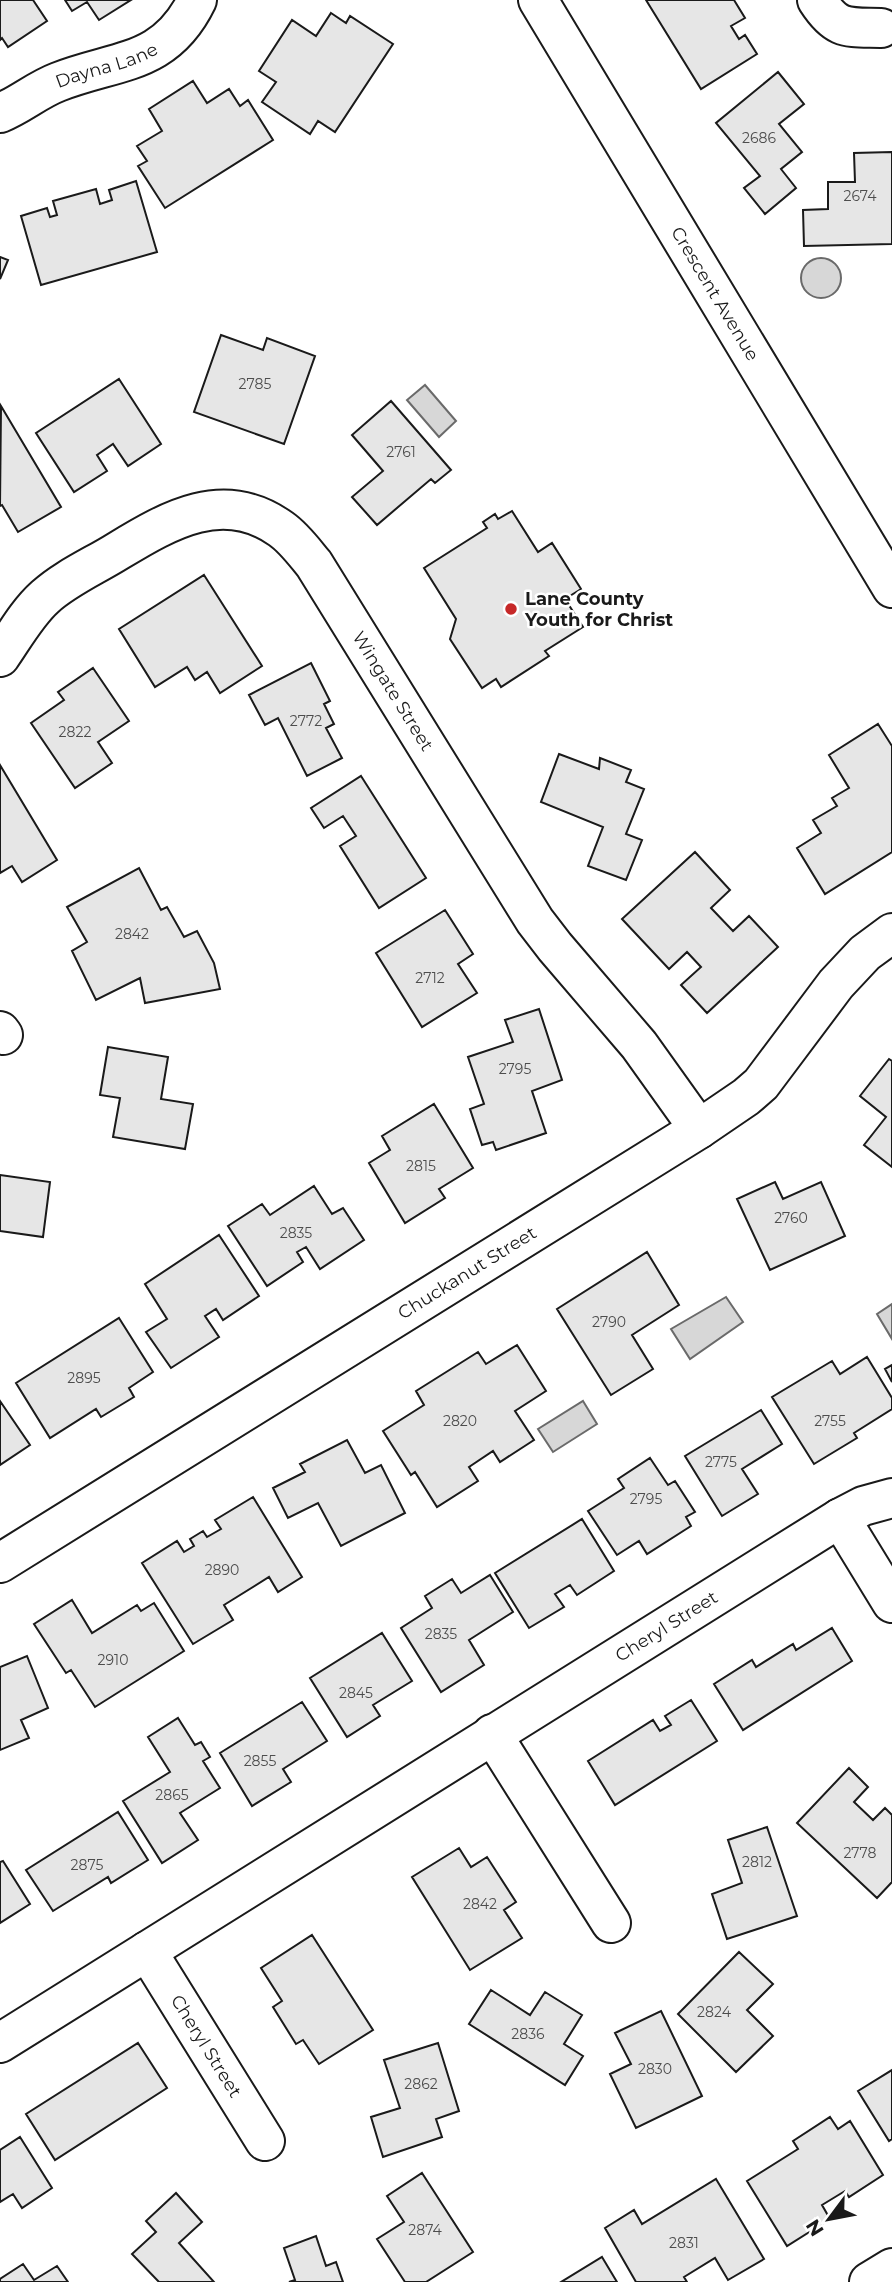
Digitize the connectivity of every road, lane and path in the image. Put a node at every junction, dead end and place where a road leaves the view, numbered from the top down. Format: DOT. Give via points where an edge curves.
graph roads {
  1 [pos="197,0"];
  2 [pos="538,0"];
  3 [pos="817,0"];
  4 [pos="881,28"];
  5 [pos="0,113"];
  6 [pos="892,588"];
  7 [pos="0,657"];
  8 [pos="892,933"];
  9 [pos="699,1129"];
  10 [pos="892,1498"];
  11 [pos="840,1518"];
  12 [pos="0,1563"];
  13 [pos="892,1603"];
  14 [pos="492,1734"];
  15 [pos="611,1923"];
  16 [pos="147,1951"];
  17 [pos="0,2043"];
  18 [pos="265,2141"];
  19 [pos="892,2268"];
  20 [pos="869,2282"];
  1 -- 5 [label="street, Dayna Lane" via="182,25 142,57 58,82"];
  2 -- 6 [label="street, Crescent Avenue"];
  3 -- 4 [label="street" via="840,25"];
  7 -- 9 [label="street, Wingate Street" via="45,597 159,526 200,511 222,510 261,517 282,529 314,564 535,921 639,1045"];
  8 -- 9 [label="street, Chuckanut Street" via="836,984 761,1084"];
  9 -- 12 [label="street, Chuckanut Street"];
  10 -- 11 [label="street, Cheryl Street"];
  11 -- 13 [label="street"];
  11 -- 14 [label="street, Cheryl Street"];
  14 -- 15 [label="street"];
  14 -- 16 [label="street, Cheryl Street"];
  16 -- 17 [label="street, Cheryl Street"];
  16 -- 18 [label="street, Cheryl Street"];
  19 -- 20 [label="street"];
}
